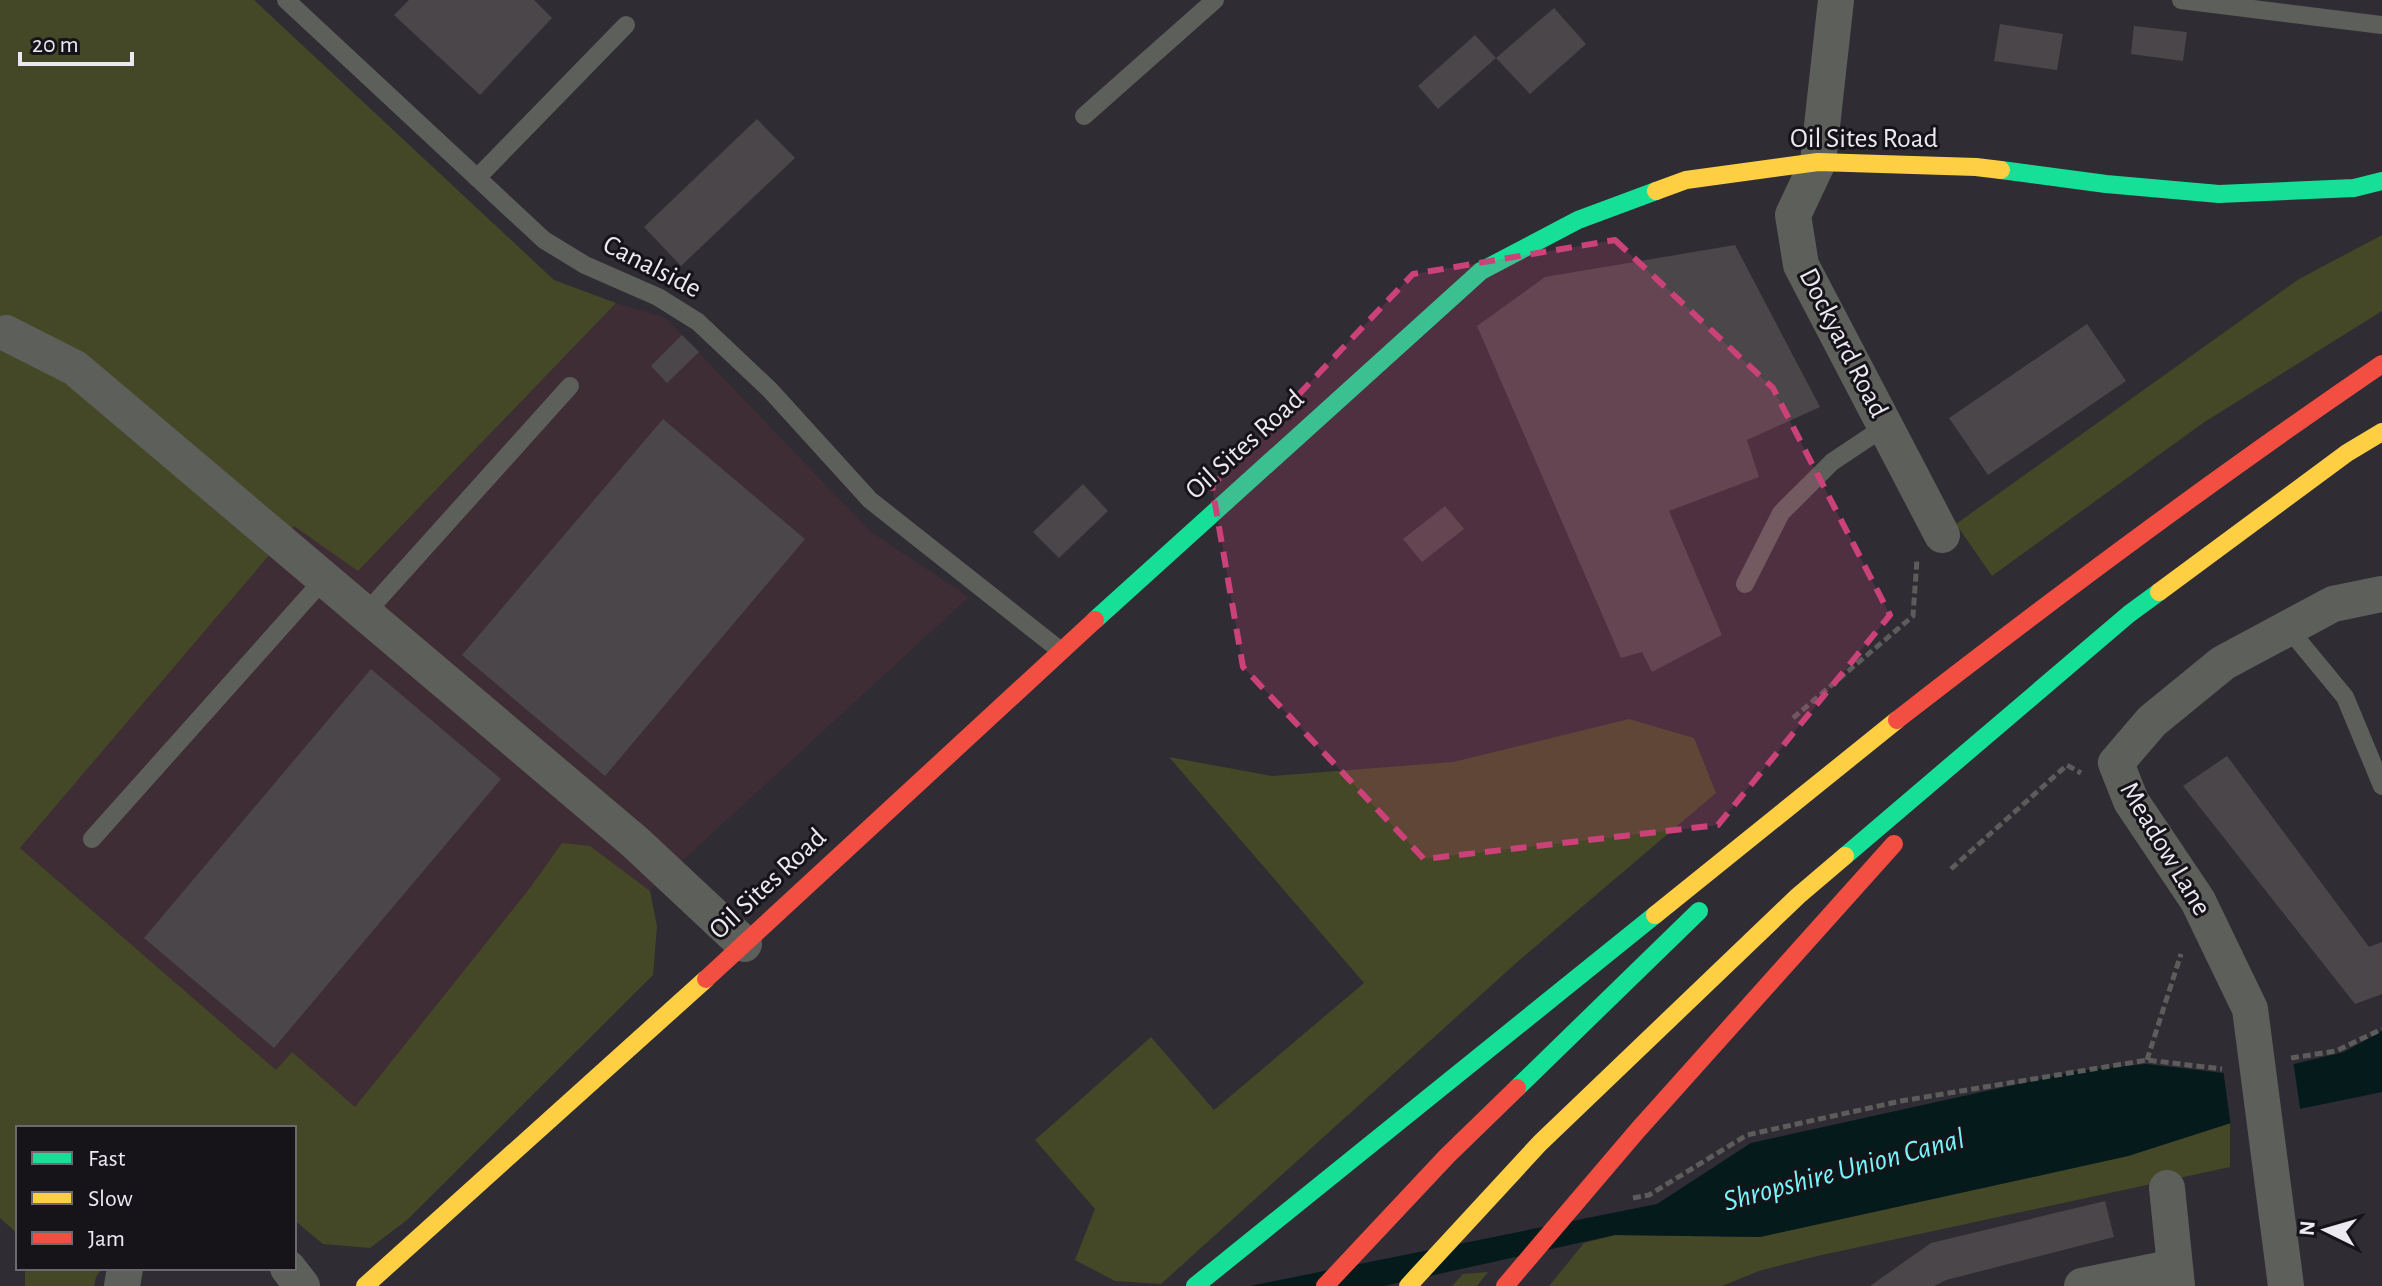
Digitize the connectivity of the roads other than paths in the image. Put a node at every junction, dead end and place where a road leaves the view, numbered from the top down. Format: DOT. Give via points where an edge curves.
graph roads {
  1 [pos="286,0"];
  2 [pos="1215,0"];
  3 [pos="1836,0"];
  4 [pos="2181,0"];
  5 [pos="626,25"];
  6 [pos="2382,25"];
  7 [pos="1084,116"];
  8 [pos="1818,162"];
  9 [pos="477,178"];
  10 [pos="2382,181"];
  11 [pos="6,333"];
  12 [pos="2382,364"];
  13 [pos="570,386"];
  14 [pos="1886,426"];
  15 [pos="2382,432"];
  16 [pos="1935,521"];
  17 [pos="324,579"];
  18 [pos="1745,584"];
  19 [pos="2382,594"];
  20 [pos="365,614"];
  21 [pos="2288,628"];
  22 [pos="1061,651"];
  23 [pos="2004,719"];
  24 [pos="1893,723"];
  25 [pos="2382,783"];
  26 [pos="92,839"];
  27 [pos="1755,857"];
  28 [pos="1710,901"];
  29 [pos="744,944"];
  30 [pos="2167,1188"];
  31 [pos="290,1270"];
  32 [pos="2176,1277"];
  33 [pos="302,1286"];
  34 [pos="365,1286"];
  35 [pos="1195,1286"];
  36 [pos="1325,1286"];
  37 [pos="1408,1286"];
  38 [pos="1505,1286"];
  39 [pos="2082,1286"];
  40 [pos="2286,1286"];
  1 -- 9 [label="lane, Canalside"];
  2 -- 7 [label="lane"];
  3 -- 8 [label="street, Dockyard Road"];
  4 -- 6 [label="lane"];
  5 -- 9 [label="lane"];
  8 -- 10 [label="main road, Oil Sites Road" via="1976,167 2219,194 2354,188"];
  8 -- 14 [label="street, Dockyard Road" via="1793,215 1801,265"];
  8 -- 22 [label="main road, Oil Sites Road" via="1686,180 1578,220 1481,271"];
  9 -- 22 [label="lane, Canalside" via="544,240 698,322 770,390 870,500"];
  11 -- 17 [label="street" via="75,368"];
  12 -- 24 [label="main road" via="2046,604"];
  13 -- 20 [label="lane"];
  14 -- 16 [label="street, Dockyard Road"];
  14 -- 18 [label="lane" via="1832,462 1781,513"];
  15 -- 23 [label="main road" via="2129,614"];
  17 -- 20 [label="street"];
  17 -- 26 [label="lane"];
  19 -- 21 [label="street, Meadow Lane" via="2333,604"];
  20 -- 29 [label="street" via="635,842"];
  21 -- 25 [label="lane" via="2345,697"];
  21 -- 40 [label="street, Meadow Lane" via="2223,663 2152,721 2116,763 2131,801 2198,901 2250,1009"];
  22 -- 29 [label="main road, Oil Sites Road"];
  23 -- 37 [label="main road" via="1798,896 1540,1143"];
  23 -- 38 [label="main road"];
  24 -- 27 [label="main road"];
  24 -- 35 [label="main road"];
  28 -- 36 [label="main road" via="1447,1156"];
  29 -- 34 [label="main road, Oil Sites Road"];
  30 -- 32 [label="street"];
  31 -- 33 [label="street"];
  32 -- 39 [label="street"];
}
